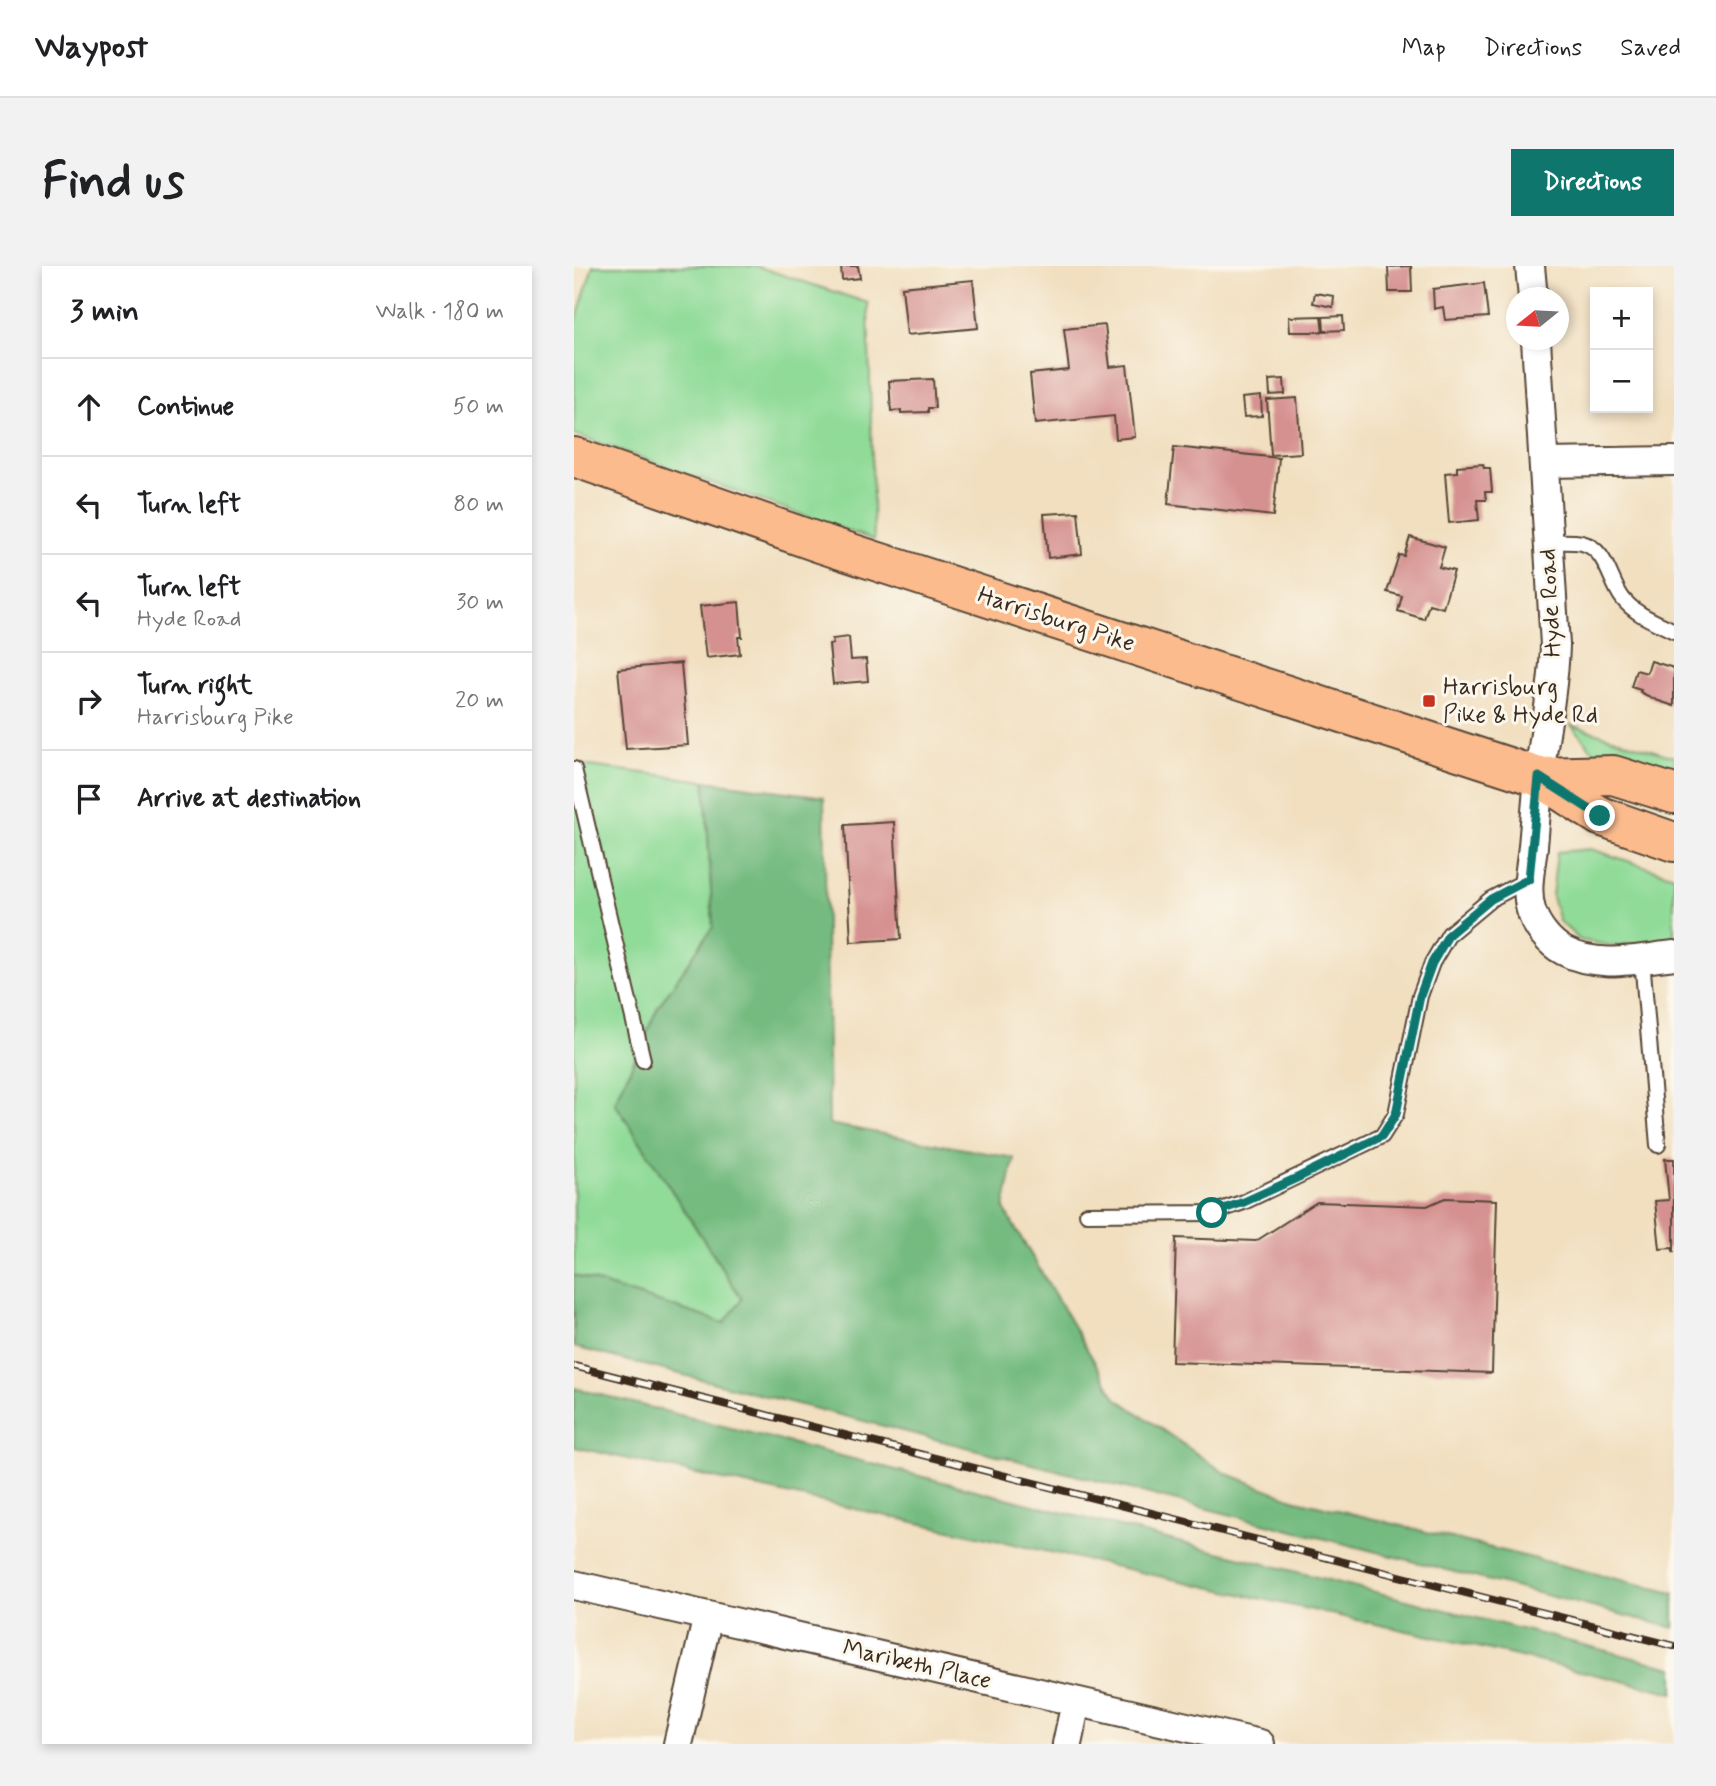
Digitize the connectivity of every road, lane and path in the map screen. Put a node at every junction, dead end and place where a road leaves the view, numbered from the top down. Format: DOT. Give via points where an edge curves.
graph roads {
  1 [pos="1530,266"];
  2 [pos="1532,287"];
  3 [pos="1536,350"];
  4 [pos="574,457"];
  5 [pos="1674,461"];
  6 [pos="1544,463"];
  7 [pos="1549,542"];
  8 [pos="1674,631"];
  9 [pos="574,769"];
  10 [pos="1539,777"];
  11 [pos="1674,794"];
  12 [pos="1674,842"];
  13 [pos="1529,879"];
  14 [pos="1674,956"];
  15 [pos="1642,959"];
  16 [pos="643,1060"];
  17 [pos="1658,1145"];
  18 [pos="1087,1214"];
  19 [pos="574,1585"];
  20 [pos="708,1616"];
  21 [pos="1076,1702"];
  22 [pos="678,1744"];
  23 [pos="1066,1744"];
  24 [pos="1259,1744"];
  1 -- 2 [label="street"];
  3 -- 6 [label="street, Hyde Road"];
  4 -- 10 [label="main road, Harrisburg Pike" via="820,543"];
  5 -- 6 [label="street"];
  6 -- 7 [label="street, Hyde Road"];
  7 -- 8 [label="lane" via="1590,547 1604,561 1625,601"];
  7 -- 10 [label="street, Hyde Road" via="1555,671"];
  9 -- 16 [label="lane"];
  10 -- 11 [label="main road, Harrisburg Pike" via="1613,775"];
  10 -- 12 [label="main road, Harrisburg Pike" via="1600,816"];
  10 -- 13 [label="street, Hyde Road"];
  13 -- 15 [label="street, Hyde Road" via="1532,911 1539,926 1562,950 1599,961"];
  13 -- 18 [label="lane" via="1491,899 1449,934 1432,963 1420,996 1396,1114 1382,1136 1212,1213"];
  14 -- 15 [label="street, Hyde Road"];
  15 -- 17 [label="lane"];
  19 -- 20 [label="street, Maribeth Place"];
  20 -- 21 [label="street, Maribeth Place"];
  20 -- 22 [label="street"];
  21 -- 23 [label="street"];
  21 -- 24 [label="street, Maribeth Place"];
}
